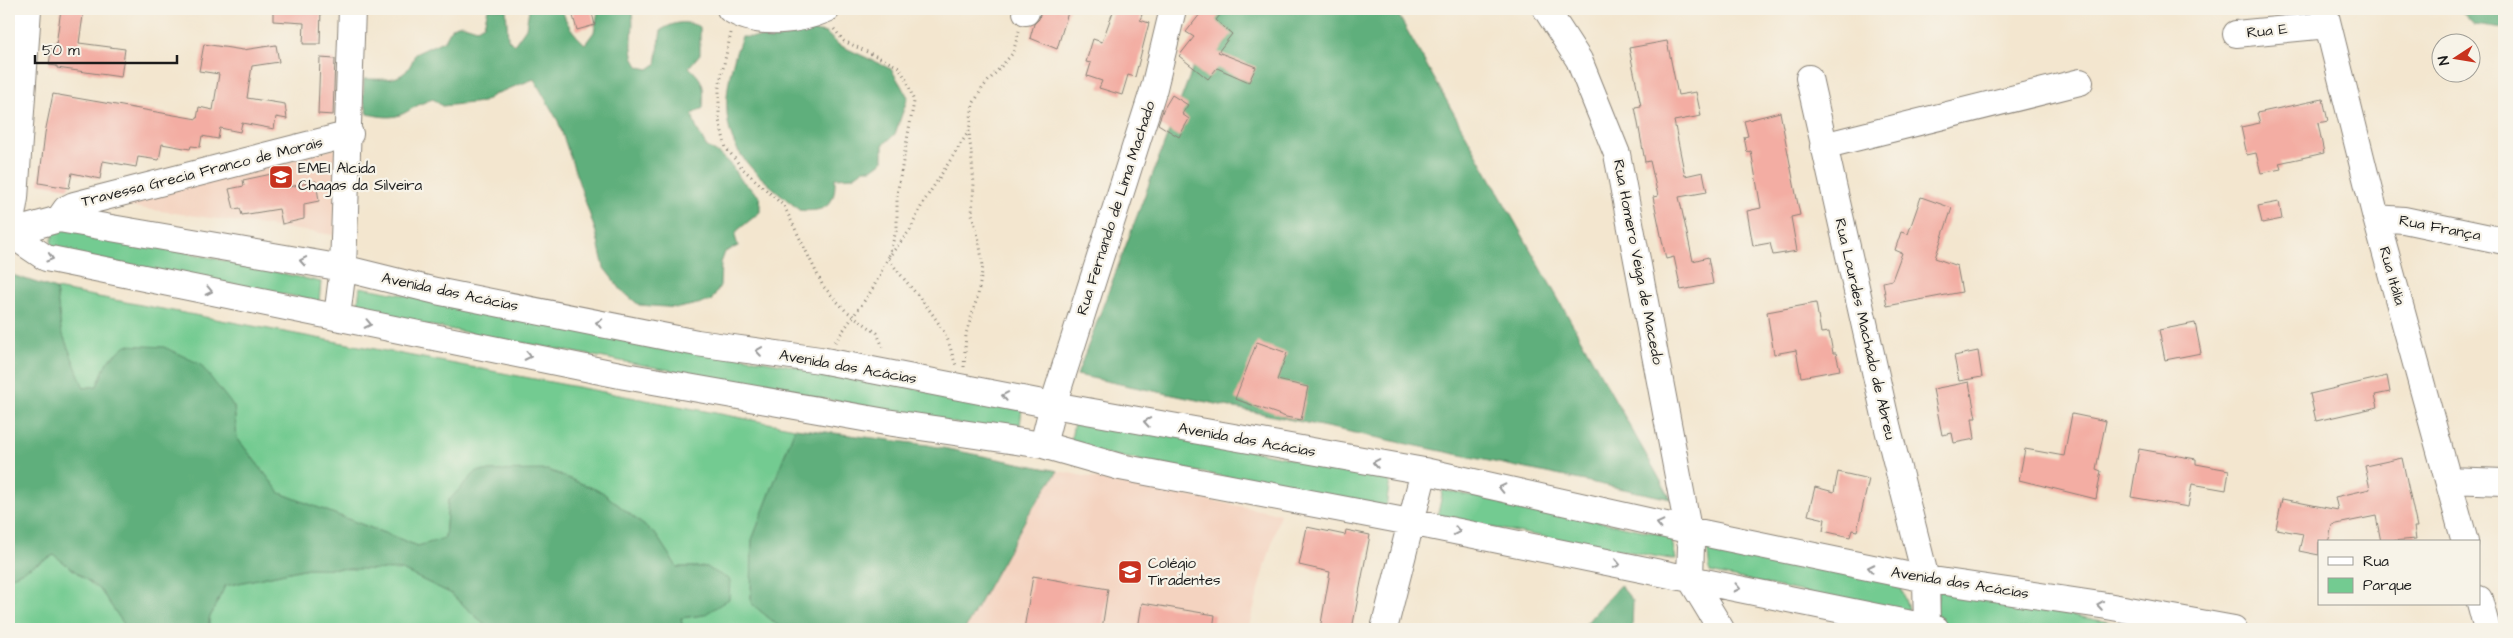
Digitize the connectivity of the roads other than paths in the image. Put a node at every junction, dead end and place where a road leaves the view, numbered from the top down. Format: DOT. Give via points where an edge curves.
graph roads {
  1 [pos="28,9"];
  2 [pos="352,9"];
  3 [pos="1174,9"];
  4 [pos="1546,9"];
  5 [pos="828,17"];
  6 [pos="2326,17"];
  7 [pos="731,18"];
  8 [pos="2236,34"];
  9 [pos="1809,78"];
  10 [pos="2080,82"];
  11 [pos="350,134"];
  12 [pos="1824,146"];
  13 [pos="2376,218"];
  14 [pos="59,219"];
  15 [pos="9,233"];
  16 [pos="2504,241"];
  17 [pos="343,268"];
  18 [pos="337,317"];
  19 [pos="1053,405"];
  20 [pos="1043,445"];
  21 [pos="1424,471"];
  22 [pos="2449,480"];
  23 [pos="2504,482"];
  24 [pos="1410,522"];
  25 [pos="1689,538"];
  26 [pos="2464,540"];
  27 [pos="1690,578"];
  28 [pos="1926,579"];
  29 [pos="2480,602"];
  30 [pos="2137,621"];
  31 [pos="2187,625"];
  32 [pos="1932,628"];
  33 [pos="1384,629"];
  34 [pos="1721,629"];
  35 [pos="2234,629"];
  36 [pos="2487,629"];
  1 -- 15 [label="street" via="16,198"];
  2 -- 11 [label="street"];
  3 -- 19 [label="street, Rua Fernando de Lima Machado" via="1154,88"];
  4 -- 25 [label="street, Rua Homero Veiga de Macedo" via="1579,60 1618,154"];
  5 -- 7 [label="street" via="788,21"];
  6 -- 8 [label="street, Rua E"];
  6 -- 13 [label="street, Rua Itália"];
  9 -- 12 [label="street, Rua Lourdes Machado de Abreu"];
  10 -- 12 [label="street"];
  11 -- 14 [label="street, Travessa Grecia Franco de Morais" via="74,205"];
  11 -- 17 [label="street"];
  12 -- 28 [label="street, Rua Lourdes Machado de Abreu" via="1888,429"];
  13 -- 16 [label="street, Rua França" via="2404,220"];
  13 -- 22 [label="street, Rua Itália"];
  14 -- 15 [label="street, Avenida das Acácias"];
  17 -- 14 [label="street, Avenida das Acácias, one-way"];
  15 -- 18 [label="street, one-way" via="46,258"];
  17 -- 18 [label="street"];
  19 -- 17 [label="street, Avenida das Acácias, one-way" via="820,360 697,343"];
  18 -- 20 [label="street, one-way" via="625,376 886,422"];
  19 -- 20 [label="street, Rua Fernando de Lima Machado"];
  21 -- 19 [label="street, Avenida das Acácias, one-way"];
  20 -- 24 [label="street" via="1120,467"];
  21 -- 24 [label="street"];
  25 -- 21 [label="street, Avenida das Acácias, one-way"];
  22 -- 23 [label="street"];
  22 -- 26 [label="street, Rua Itália"];
  24 -- 27 [label="street, one-way"];
  24 -- 33 [label="street"];
  25 -- 27 [label="street, Rua Homero Veiga de Macedo"];
  28 -- 25 [label="street, Avenida das Acácias, one-way"];
  27 -- 32 [label="street, one-way"];
  27 -- 34 [label="street"];
  30 -- 28 [label="street, Avenida das Acácias, one-way"];
  28 -- 32 [label="street, Rua Lourdes Machado de Abreu"];
  29 -- 36 [label="street"];
  30 -- 31 [label="street, Avenida das Acácias"];
  31 -- 35 [label="street, Avenida das Acácias"];
}
